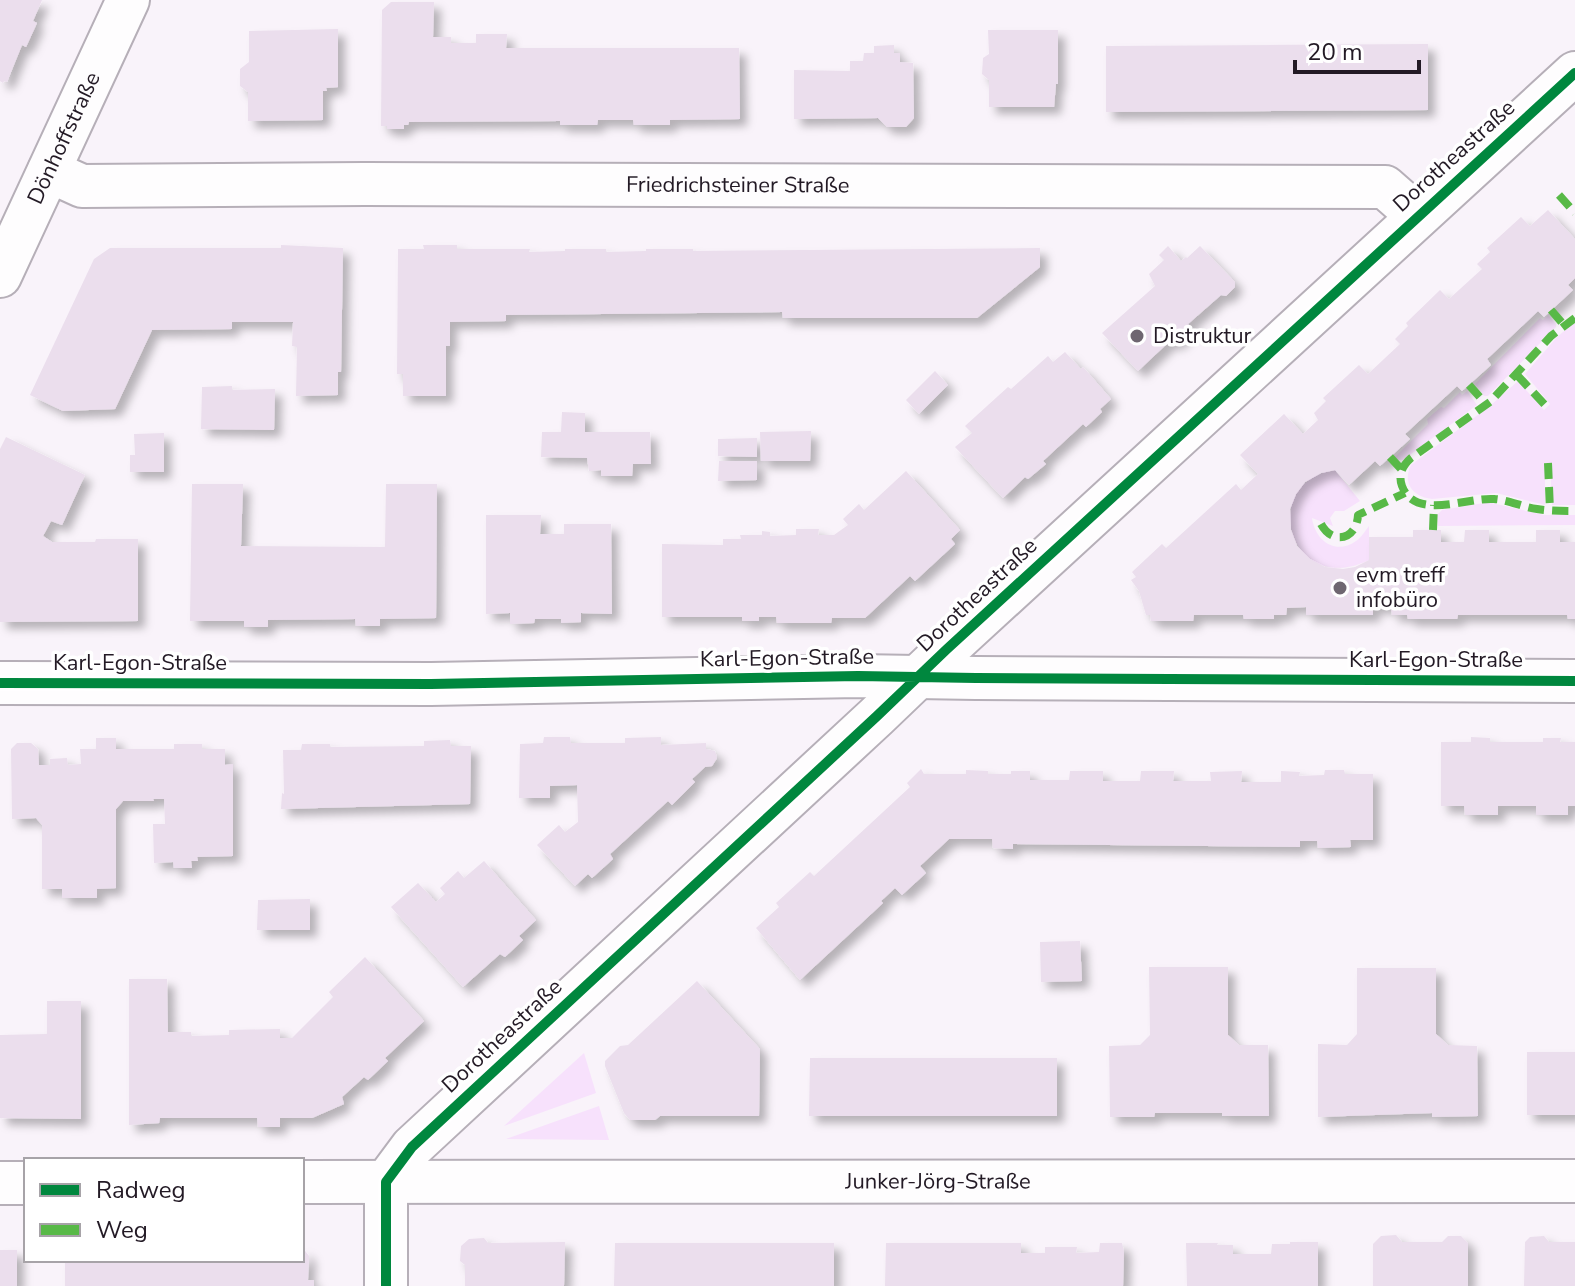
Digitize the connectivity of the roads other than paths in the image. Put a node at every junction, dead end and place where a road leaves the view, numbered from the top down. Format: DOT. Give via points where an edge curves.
graph roads {
  1 [pos="128,0"];
  2 [pos="1575,73"];
  3 [pos="49,171"];
  4 [pos="1418,216"];
  5 [pos="0,276"];
  6 [pos="918,676"];
  7 [pos="1575,681"];
  8 [pos="0,683"];
  9 [pos="1575,1181"];
  10 [pos="304,1182"];
  11 [pos="386,1182"];
  12 [pos="0,1183"];
  13 [pos="24,1183"];
  14 [pos="386,1286"];
  1 -- 3 [label="street, Dönhoffstraße"];
  2 -- 4 [label="street, Dorotheastraße"];
  3 -- 4 [label="street, Friedrichsteiner Straße" via="82,186 1385,187"];
  3 -- 5 [label="street, Dönhoffstraße"];
  4 -- 6 [label="street, Dorotheastraße"];
  6 -- 7 [label="street, Karl-Egon-Straße"];
  6 -- 8 [label="street, Karl-Egon-Straße" via="431,684"];
  6 -- 11 [label="street, Dorotheastraße" via="412,1147"];
  9 -- 11 [label="street, Junker-Jörg-Straße"];
  10 -- 11 [label="street, Junker-Jörg-Straße"];
  11 -- 14 [label="street"];
  12 -- 13 [label="street"];
}
